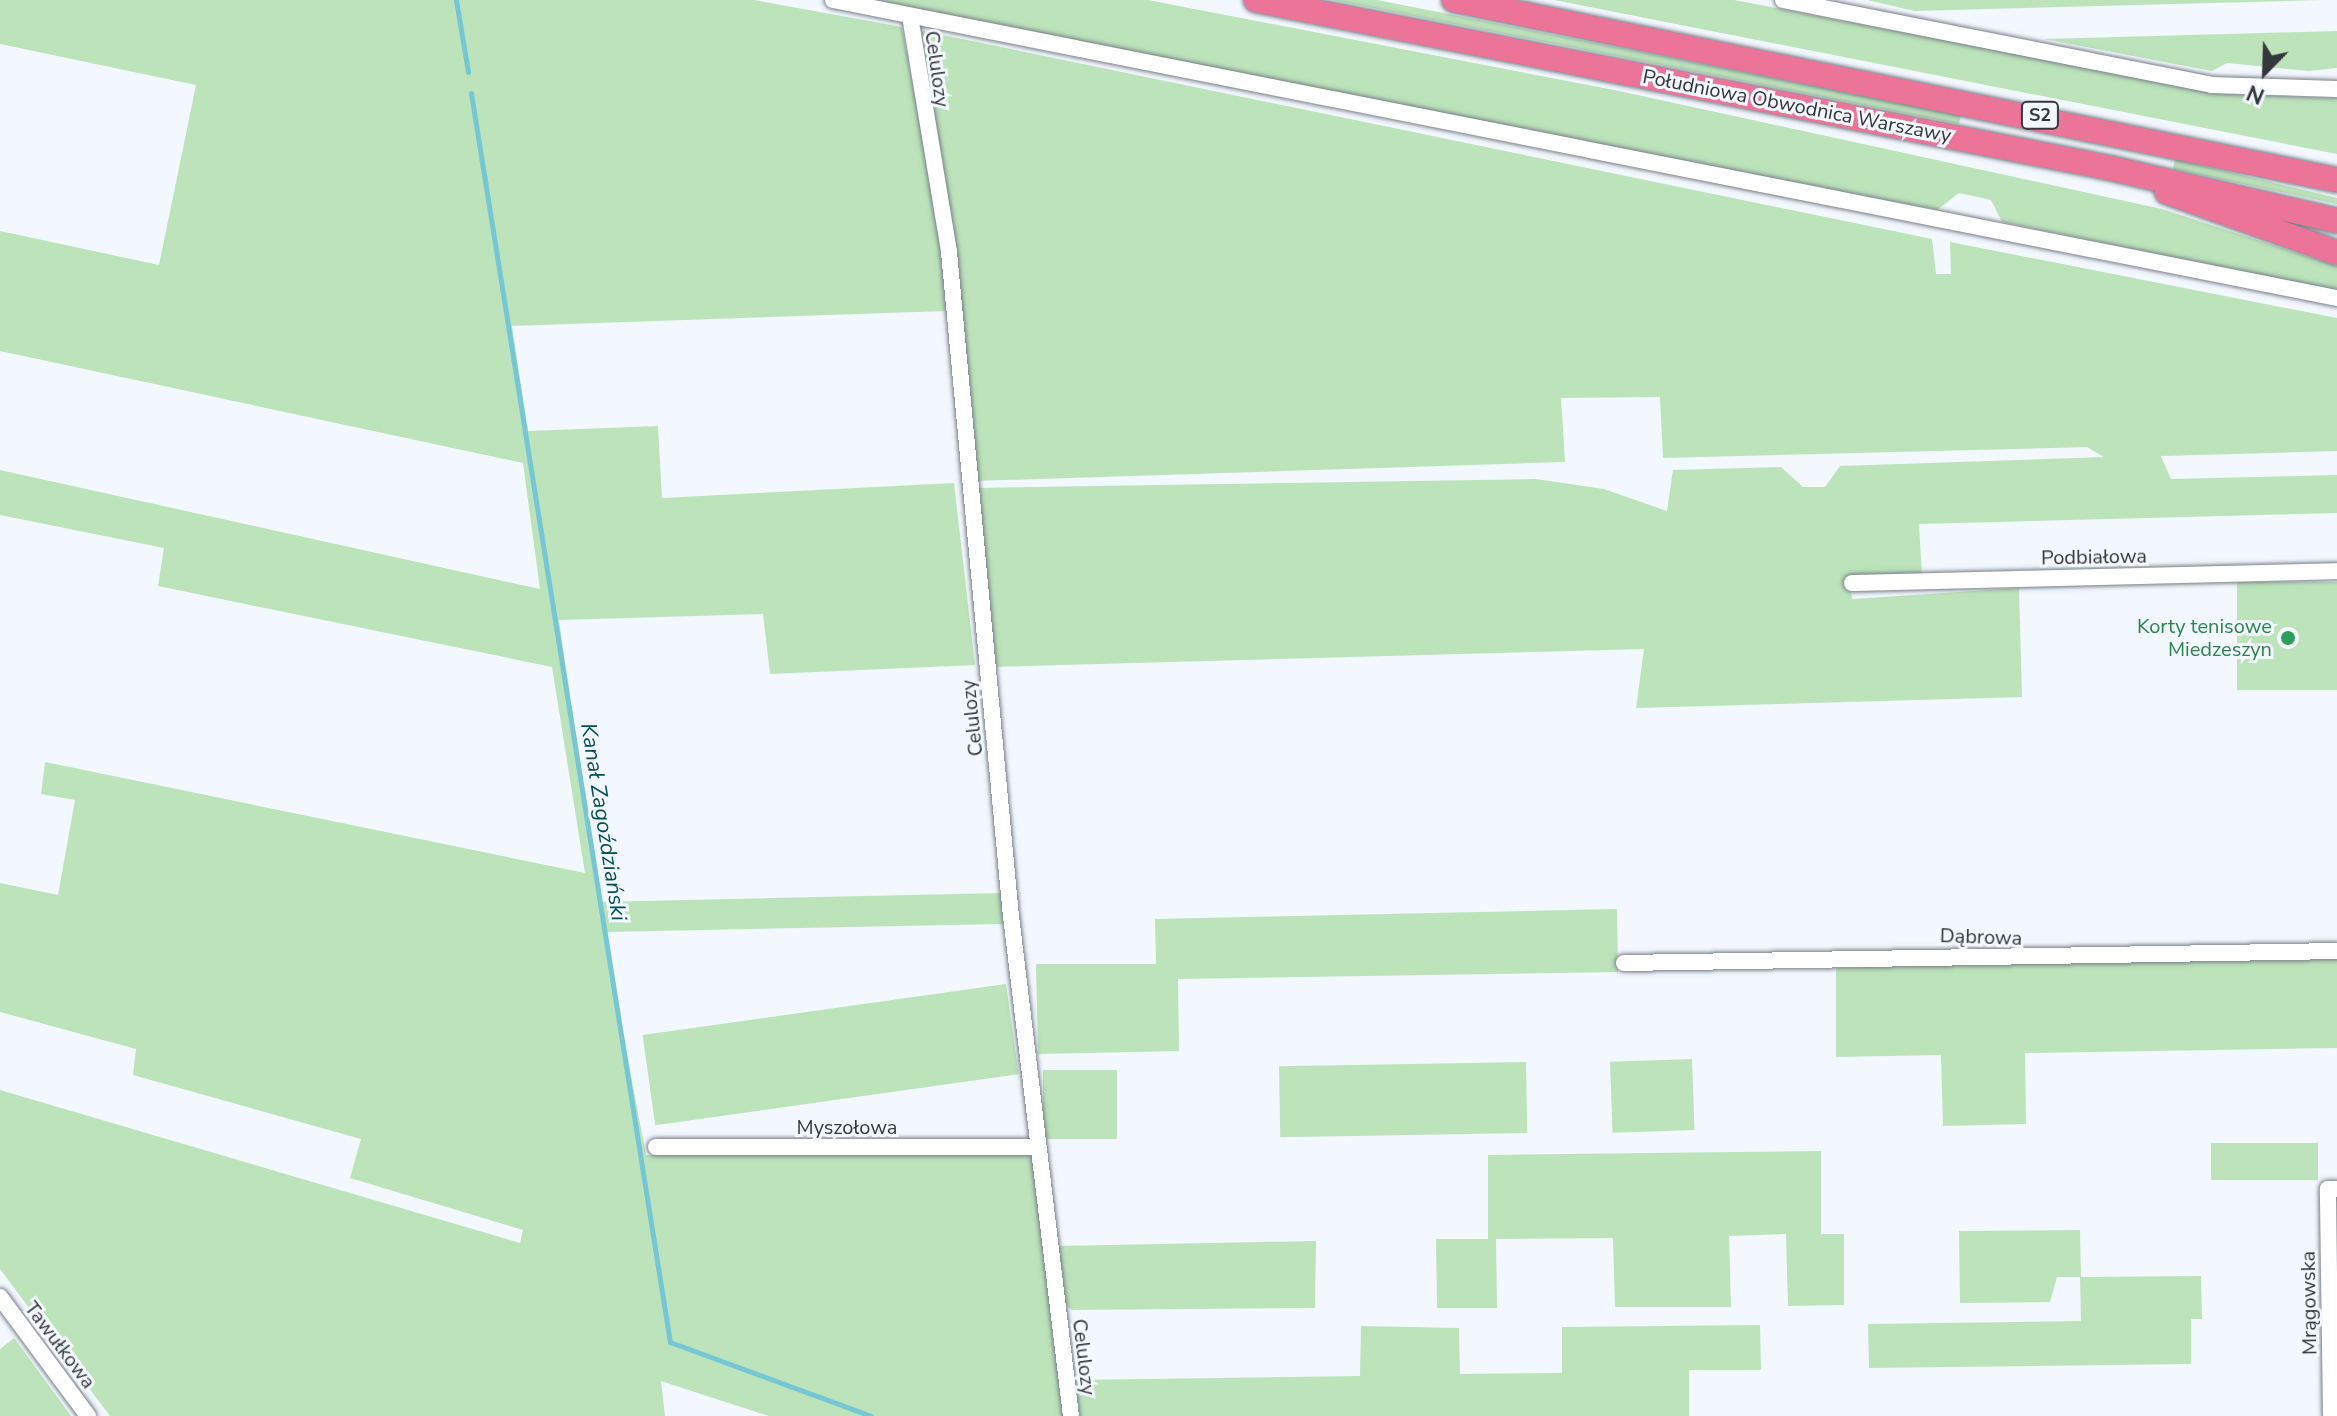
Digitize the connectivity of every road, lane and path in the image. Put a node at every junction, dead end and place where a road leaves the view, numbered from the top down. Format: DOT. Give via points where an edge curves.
graph roads {
  1 [pos="833,0"];
  2 [pos="1256,0"];
  3 [pos="1454,0"];
  4 [pos="1783,0"];
  5 [pos="910,16"];
  6 [pos="2337,89"];
  7 [pos="2110,168"];
  8 [pos="2337,178"];
  9 [pos="2337,221"];
  10 [pos="2337,253"];
  11 [pos="2337,298"];
  12 [pos="2337,571"];
  13 [pos="1852,583"];
  14 [pos="2337,951"];
  15 [pos="1624,963"];
  16 [pos="656,1147"];
  17 [pos="1038,1147"];
  18 [pos="2332,1189"];
  19 [pos="0,1297"];
  20 [pos="88,1416"];
  21 [pos="1071,1416"];
  22 [pos="2331,1416"];
  1 -- 5 [label="street"];
  2 -- 7 [label="highway, Południowa Obwodnica Warszawy / S2"];
  3 -- 8 [label="highway, Południowa Obwodnica Warszawy / S2"];
  4 -- 6 [label="street" via="2211,85"];
  5 -- 11 [label="street"];
  5 -- 17 [label="street, Celulozy" via="949,252"];
  7 -- 9 [label="highway, Południowa Obwodnica Warszawy / S2"];
  7 -- 10 [label="highway"];
  12 -- 13 [label="street, Podbiałowa"];
  14 -- 15 [label="street, Dąbrowa"];
  16 -- 17 [label="street, Myszołowa"];
  17 -- 21 [label="street, Celulozy"];
  18 -- 22 [label="street, Mrągowska"];
  19 -- 20 [label="street, Tawułkowa"];
}
